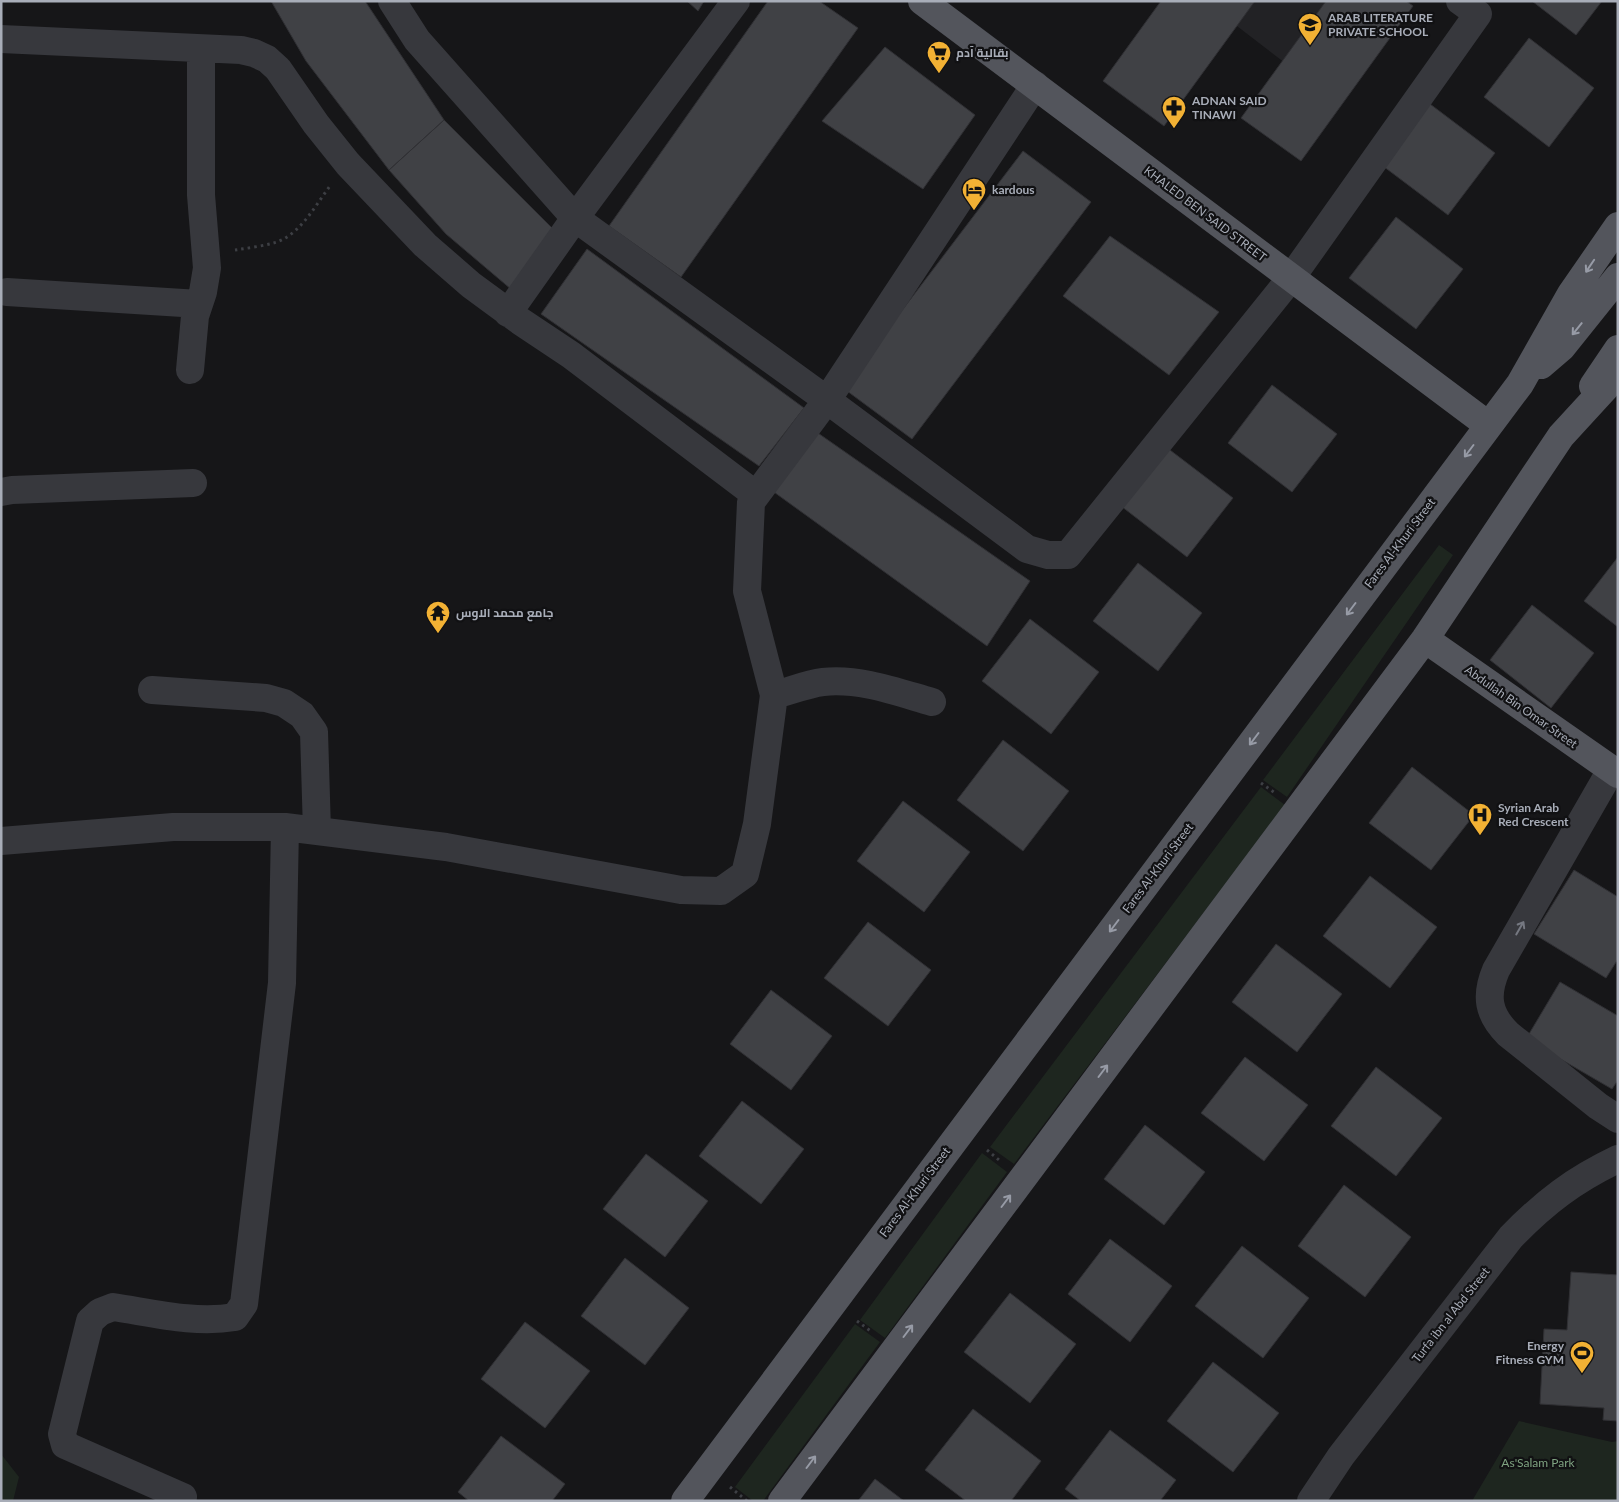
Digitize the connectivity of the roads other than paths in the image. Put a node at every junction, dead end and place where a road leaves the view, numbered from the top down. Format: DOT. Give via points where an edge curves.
graph roads {
  1 [pos="392,1"];
  2 [pos="736,1"];
  3 [pos="1460,1"];
  4 [pos="932,4"];
  5 [pos="1,39"];
  6 [pos="201,49"];
  7 [pos="1034,85"];
  8 [pos="574,218"];
  9 [pos="1618,226"];
  10 [pos="1618,277"];
  11 [pos="1291,278"];
  12 [pos="7,292"];
  13 [pos="199,304"];
  14 [pos="508,313"];
  15 [pos="1618,349"];
  16 [pos="190,370"];
  17 [pos="1618,374"];
  18 [pos="1520,384"];
  19 [pos="827,400"];
  20 [pos="1488,425"];
  21 [pos="1561,436"];
  22 [pos="193,484"];
  23 [pos="1,492"];
  24 [pos="756,495"];
  25 [pos="1425,639"];
  26 [pos="152,690"];
  27 [pos="774,695"];
  28 [pos="932,702"];
  29 [pos="1614,772"];
  30 [pos="285,827"];
  31 [pos="317,831"];
  32 [pos="1,841"];
  33 [pos="1618,1118"];
  34 [pos="1618,1159"];
  35 [pos="182,1497"];
  36 [pos="685,1501"];
  37 [pos="782,1501"];
  38 [pos="1311,1501"];
  1 -- 8 [label="street" via="417,40"];
  2 -- 8 [label="street"];
  3 -- 11 [label="street" via="1478,14"];
  4 -- 7 [label="main road, KHALED BEN SAID STREET"];
  5 -- 6 [label="street"];
  6 -- 13 [label="street" via="201,195 207,279"];
  6 -- 14 [label="street" via="241,50 267,59 278,69 348,164 425,245"];
  7 -- 11 [label="main road, KHALED BEN SAID STREET"];
  7 -- 19 [label="street"];
  8 -- 14 [label="street"];
  8 -- 19 [label="street"];
  9 -- 18 [label="main road, Fares Al-Khuri Street, one-way" via="1571,294"];
  10 -- 18 [label="main road, one-way" via="1562,347"];
  11 -- 19 [label="street" via="1068,554 1048,555 1027,549"];
  11 -- 20 [label="main road, KHALED BEN SAID STREET"];
  12 -- 13 [label="street"];
  13 -- 16 [label="street" via="194,322"];
  14 -- 24 [label="street" via="571,355"];
  15 -- 21 [label="main road"];
  17 -- 21 [label="main road"];
  18 -- 20 [label="main road, Fares Al-Khuri Street"];
  19 -- 24 [label="street"];
  20 -- 36 [label="main road, Fares Al-Khuri Street, one-way"];
  21 -- 25 [label="main road"];
  22 -- 23 [label="street"];
  24 -- 27 [label="street" via="751,502 747,591"];
  25 -- 29 [label="main road, Abdullah Bin Omar Street"];
  37 -- 25 [label="main road, one-way"];
  26 -- 31 [label="street" via="266,698 284,703 302,715 314,732"];
  27 -- 28 [label="street" via="821,682 848,681"];
  27 -- 31 [label="street" via="757,824 745,874 721,891 681,890 446,847"];
  33 -- 29 [label="street, one-way" via="1598,1106 1508,1034 1498,1024 1489,997 1490,983 1496,970"];
  30 -- 31 [label="street"];
  30 -- 32 [label="street" via="173,827"];
  30 -- 35 [label="street" via="282,983 244,1304 235,1317 224,1319 197,1319 113,1307 100,1312 90,1321 62,1434 65,1445"];
  34 -- 38 [label="street, Turfa ibn al Abd Street" via="1563,1190 1511,1237"];
}
